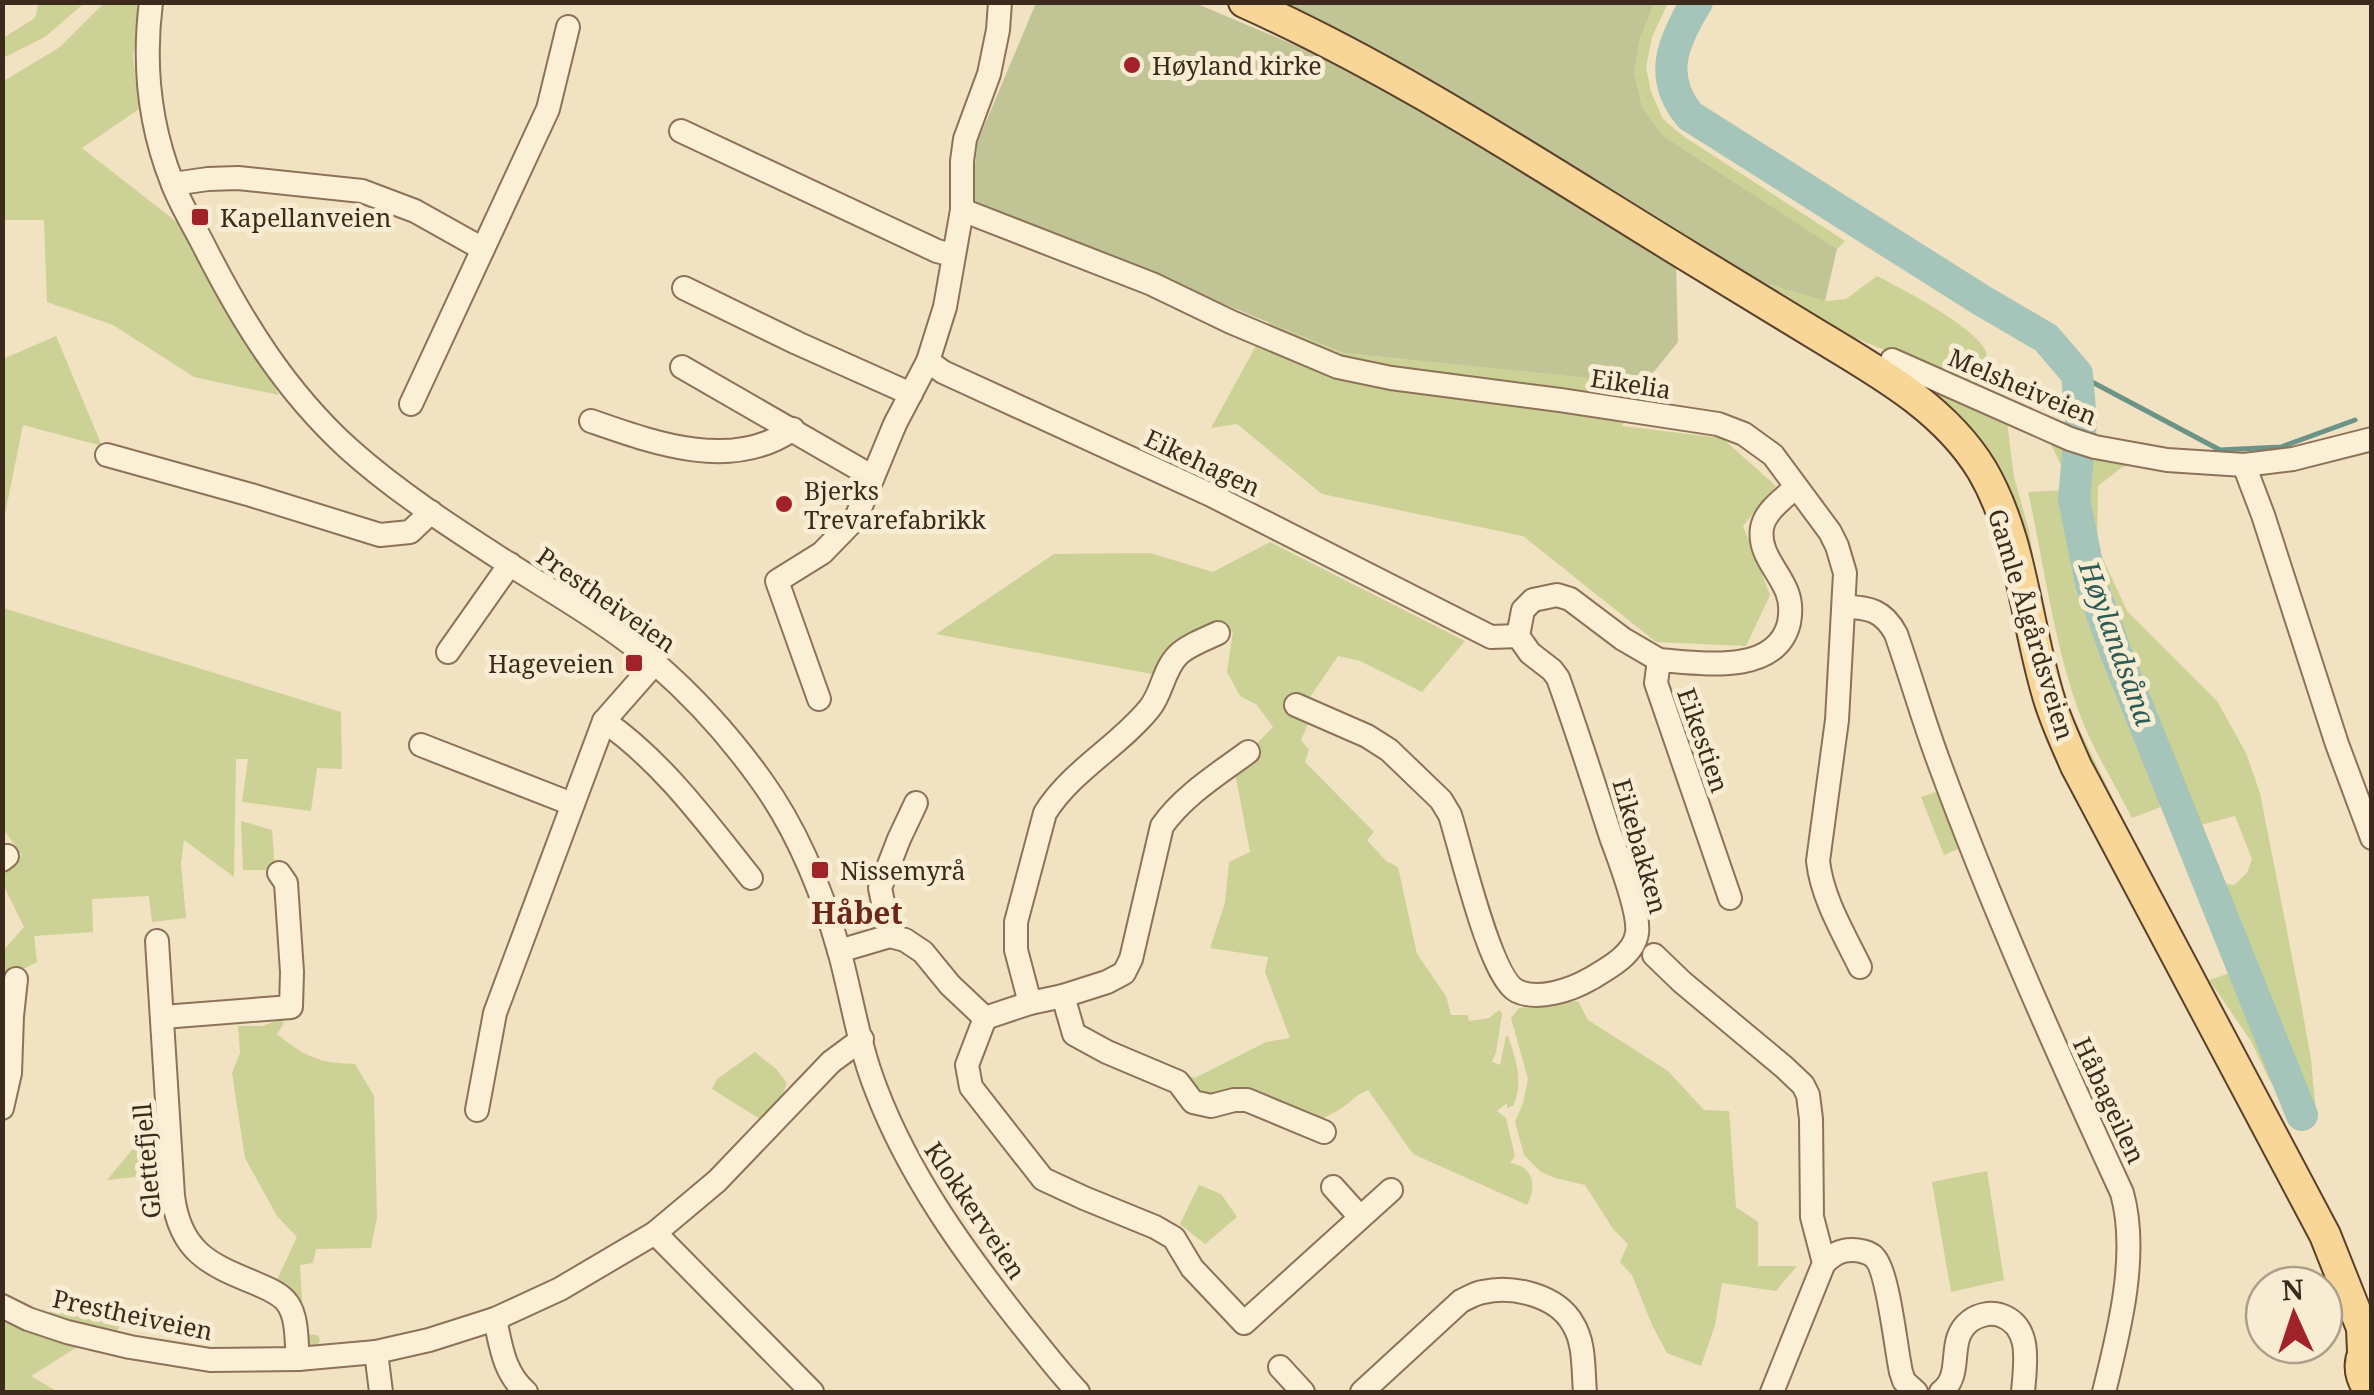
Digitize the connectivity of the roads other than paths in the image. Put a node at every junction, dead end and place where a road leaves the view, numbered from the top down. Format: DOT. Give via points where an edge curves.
graph roads {
  1 [pos="151,2"];
  2 [pos="1000,2"];
  3 [pos="1244,2"];
  4 [pos="568,27"];
  5 [pos="681,131"];
  6 [pos="172,184"];
  7 [pos="962,210"];
  8 [pos="483,249"];
  9 [pos="952,254"];
  10 [pos="684,288"];
  11 [pos="928,360"];
  12 [pos="1892,360"];
  13 [pos="682,367"];
  14 [pos="910,394"];
  15 [pos="411,404"];
  16 [pos="591,421"];
  17 [pos="793,430"];
  18 [pos="2372,439"];
  19 [pos="107,454"];
  20 [pos="2244,466"];
  21 [pos="873,476"];
  22 [pos="1796,488"];
  23 [pos="431,512"];
  24 [pos="510,564"];
  25 [pos="1845,607"];
  26 [pos="1218,633"];
  27 [pos="1518,636"];
  28 [pos="448,652"];
  29 [pos="1659,660"];
  30 [pos="655,663"];
  31 [pos="819,699"];
  32 [pos="1296,705"];
  33 [pos="604,721"];
  34 [pos="421,746"];
  35 [pos="1248,752"];
  36 [pos="572,804"];
  37 [pos="916,804"];
  38 [pos="2372,838"];
  39 [pos="279,873"];
  40 [pos="751,878"];
  41 [pos="1730,898"];
  42 [pos="890,936"];
  43 [pos="157,941"];
  44 [pos="839,951"];
  45 [pos="1654,955"];
  46 [pos="1860,967"];
  47 [pos="16,979"];
  48 [pos="1062,996"];
  49 [pos="1030,1002"];
  50 [pos="162,1017"];
  51 [pos="984,1018"];
  52 [pos="862,1038"];
  53 [pos="2,1108"];
  54 [pos="478,1110"];
  55 [pos="1324,1132"];
  56 [pos="1333,1186"];
  57 [pos="1391,1190"];
  58 [pos="1360,1216"];
  59 [pos="656,1234"];
  60 [pos="2326,1235"];
  61 [pos="1824,1263"];
  62 [pos="2372,1300"];
  63 [pos="2,1306"];
  64 [pos="495,1319"];
  65 [pos="376,1352"];
  66 [pos="298,1359"];
  67 [pos="2366,1362"];
  68 [pos="1280,1367"];
  69 [pos="381,1392"];
  70 [pos="526,1392"];
  71 [pos="812,1392"];
  72 [pos="1078,1392"];
  73 [pos="1303,1392"];
  74 [pos="1362,1392"];
  75 [pos="1585,1392"];
  76 [pos="1772,1392"];
  77 [pos="1916,1392"];
  78 [pos="1941,1392"];
  79 [pos="2023,1392"];
  80 [pos="2104,1392"];
  81 [pos="2341,1392"];
  1 -- 6 [label="street, Prestheiveien" via="147,78"];
  2 -- 7 [label="street" via="989,74 962,160"];
  3 -- 60 [label="main road, Gamle Ålgårdsveien" via="1442,108 1871,368 1940,418 1996,499 2050,702 2076,766"];
  4 -- 8 [label="street" via="548,109"];
  5 -- 9 [label="street"];
  6 -- 8 [label="street" via="238,178 362,191"];
  6 -- 23 [label="street, Prestheiveien" via="288,386 352,451"];
  7 -- 9 [label="street"];
  7 -- 22 [label="street, Eikelia" via="1338,366 1718,424 1773,455"];
  8 -- 15 [label="street"];
  9 -- 11 [label="street"];
  10 -- 14 [label="street"];
  11 -- 14 [label="street"];
  11 -- 27 [label="street, Eikehagen" via="1491,638"];
  12 -- 20 [label="street, Melsheiveien" via="2078,442"];
  13 -- 17 [label="street"];
  14 -- 21 [label="street"];
  16 -- 17 [label="street" via="708,451 760,447"];
  17 -- 21 [label="street"];
  18 -- 20 [label="street, Melsheiveien"];
  19 -- 23 [label="street" via="380,535 410,532"];
  20 -- 38 [label="street"];
  21 -- 31 [label="street" via="856,518 822,553 777,581"];
  22 -- 25 [label="street, Eikelia" via="1838,546"];
  22 -- 29 [label="street, Eikestien" via="1762,524 1761,541 1792,612 1778,644 1749,661"];
  23 -- 24 [label="street, Prestheiveien"];
  24 -- 28 [label="street"];
  24 -- 30 [label="street, Prestheiveien"];
  25 -- 46 [label="street, Eikelia" via="1818,861"];
  25 -- 80 [label="street, Håbageilen" via="1873,609 1890,622 1971,843 2125,1205 2126,1284"];
  26 -- 49 [label="street" via="1179,654 1152,706 1045,813 1016,922"];
  27 -- 29 [label="street" via="1533,600 1558,595"];
  27 -- 32 [label="street, Eikebakken" via="1558,678 1638,931 1617,963 1557,992 1528,994 1503,978 1441,800 1389,750"];
  29 -- 41 [label="street, Eikestien" via="1656,684"];
  30 -- 33 [label="street"];
  30 -- 44 [label="street, Prestheiveien" via="712,718 764,784 807,864"];
  33 -- 36 [label="street"];
  33 -- 40 [label="street" via="662,772"];
  34 -- 36 [label="street"];
  35 -- 48 [label="street" via="1197,789 1162,826 1124,972"];
  36 -- 54 [label="street" via="496,1013"];
  37 -- 42 [label="street" via="880,888"];
  39 -- 50 [label="street" via="286,883 291,1007"];
  42 -- 44 [label="street"];
  42 -- 51 [label="street" via="923,952"];
  43 -- 50 [label="street, Glettefjell"];
  44 -- 52 [label="street, Prestheiveien"];
  45 -- 61 [label="street" via="1803,1085 1810,1105 1812,1217"];
  47 -- 53 [label="street"];
  48 -- 49 [label="street"];
  48 -- 55 [label="street" via="1074,1034 1178,1082 1193,1102 1248,1100"];
  49 -- 51 [label="street"];
  50 -- 66 [label="street, Glettefjell" via="181,1232 213,1265 288,1303"];
  51 -- 58 [label="street" via="967,1065 971,1087 1043,1178 1174,1238 1192,1268 1244,1323"];
  52 -- 59 [label="street, Prestheiveien"];
  52 -- 72 [label="street, Klokkerveien" via="898,1143 930,1197"];
  56 -- 58 [label="street"];
  57 -- 58 [label="street"];
  59 -- 64 [label="street, Prestheiveien"];
  59 -- 71 [label="street"];
  60 -- 62 [label="main road, Gamle Ålgårdsveien"];
  60 -- 67 [label="main road, Gamle Ålgårdsveien" via="2362,1328"];
  61 -- 76 [label="street"];
  61 -- 77 [label="street" via="1848,1250 1874,1256 1884,1276 1901,1372"];
  63 -- 66 [label="street, Prestheiveien" via="28,1320 130,1347 210,1360"];
  64 -- 65 [label="street, Prestheiveien"];
  64 -- 70 [label="street" via="502,1358"];
  65 -- 66 [label="street, Prestheiveien"];
  65 -- 69 [label="street"];
  67 -- 81 [label="main road"];
  68 -- 73 [label="street"];
  74 -- 75 [label="street" via="1461,1301 1507,1289 1545,1299 1574,1324"];
  78 -- 79 [label="street" via="1952,1382 1962,1329 1994,1314 2020,1330"];
}
